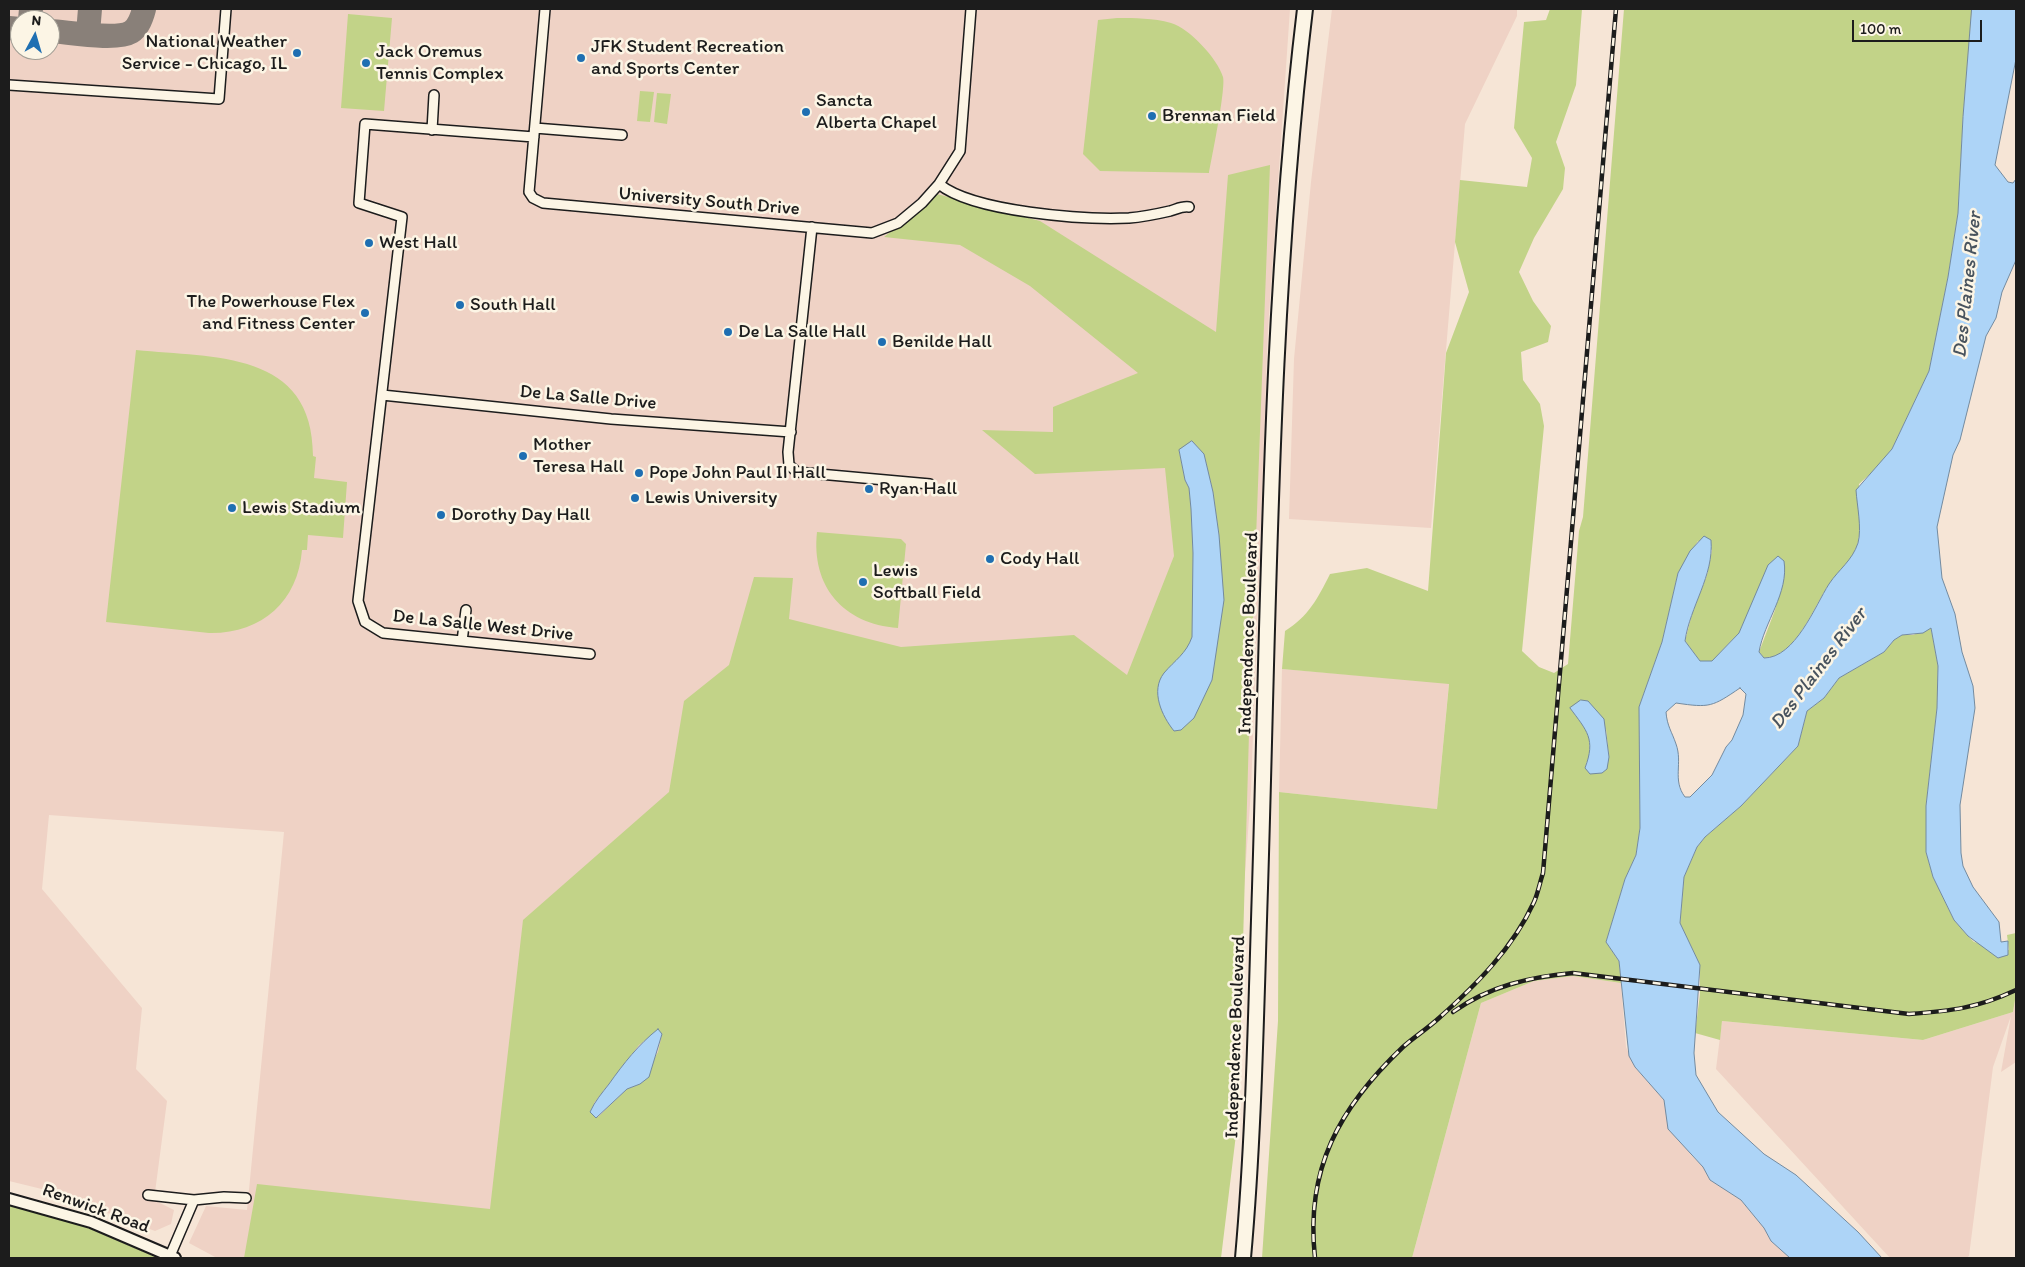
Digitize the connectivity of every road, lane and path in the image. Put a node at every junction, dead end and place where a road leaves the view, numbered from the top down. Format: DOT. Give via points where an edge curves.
graph roads {
  1 [pos="226,9"];
  2 [pos="545,9"];
  3 [pos="971,9"];
  4 [pos="1305,9"];
  5 [pos="9,85"];
  6 [pos="434,95"];
  7 [pos="432,130"];
  8 [pos="535,132"];
  9 [pos="622,135"];
  10 [pos="939,184"];
  11 [pos="1189,207"];
  12 [pos="812,227"];
  13 [pos="382,395"];
  14 [pos="791,432"];
  15 [pos="930,484"];
  16 [pos="466,610"];
  17 [pos="462,641"];
  18 [pos="590,654"];
  19 [pos="148,1195"];
  20 [pos="246,1198"];
  21 [pos="9,1199"];
  22 [pos="194,1200"];
  23 [pos="172,1257"];
  24 [pos="1243,1258"];
  1 -- 5 [label="street" via="219,99"];
  2 -- 8 [label="street"];
  3 -- 10 [label="street" via="960,151"];
  4 -- 24 [label="main road, Independence Boulevard" via="1278,324 1256,1055"];
  6 -- 7 [label="street"];
  7 -- 8 [label="street"];
  7 -- 13 [label="street, De La Salle West Drive" via="365,124 359,203 402,217"];
  8 -- 9 [label="street"];
  8 -- 12 [label="street, University South Drive" via="529,192 543,203"];
  10 -- 11 [label="street" via="948,192 971,199 1044,215 1130,218"];
  10 -- 12 [label="street, University South Drive" via="922,204 898,223 872,232"];
  12 -- 14 [label="street"];
  13 -- 14 [label="street, De La Salle Drive" via="611,419"];
  13 -- 17 [label="street, De La Salle West Drive" via="358,601 360,608 365,622 384,633"];
  14 -- 15 [label="street" via="789,464 797,472"];
  16 -- 17 [label="street"];
  17 -- 18 [label="street, De La Salle West Drive"];
  19 -- 22 [label="street, Renwick Road"];
  20 -- 22 [label="street, Renwick Road"];
  21 -- 23 [label="street, Renwick Road" via="91,1222"];
  22 -- 23 [label="street, Renwick Road"];
}
